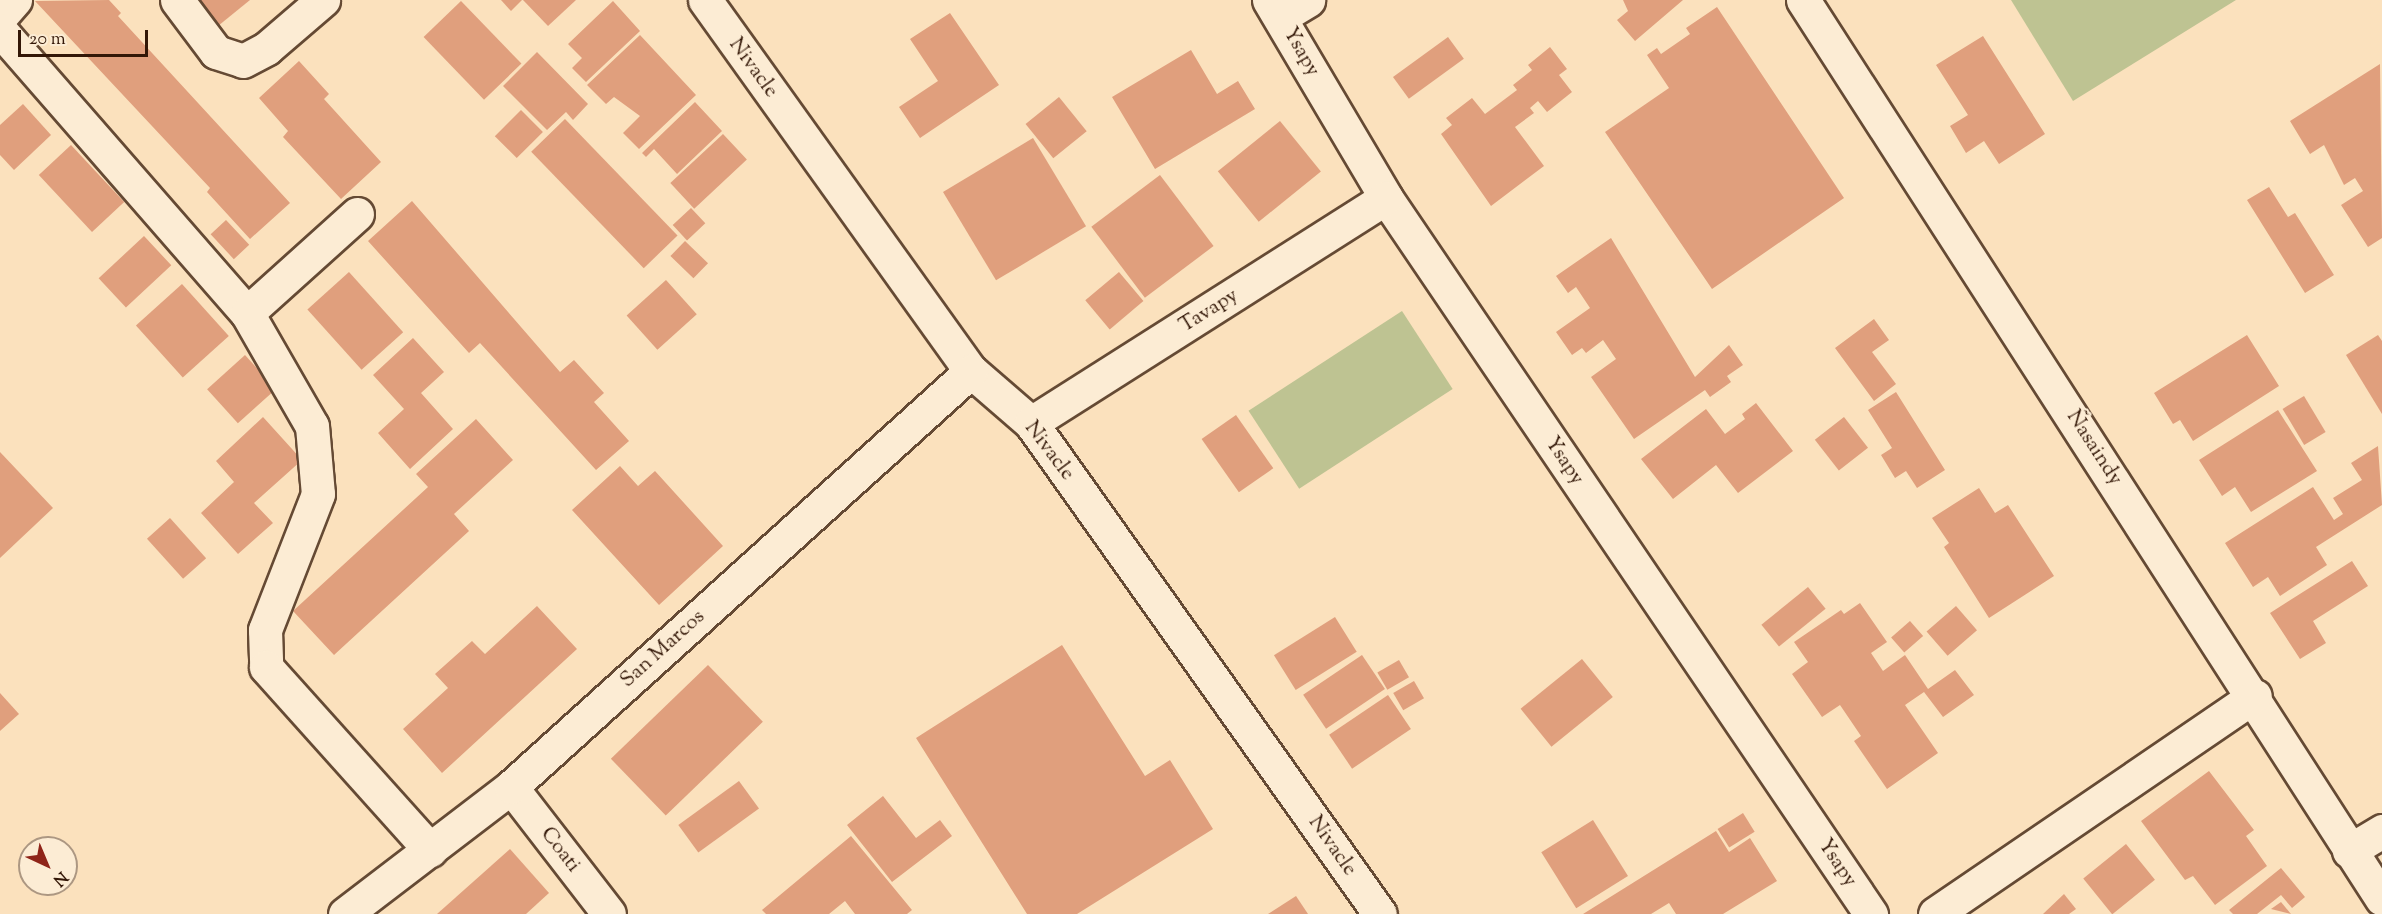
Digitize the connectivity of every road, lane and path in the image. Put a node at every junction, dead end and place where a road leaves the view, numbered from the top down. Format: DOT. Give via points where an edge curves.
graph roads {
  1 [pos="15,0"];
  2 [pos="177,0"];
  3 [pos="323,0"];
  4 [pos="705,0"];
  5 [pos="1308,0"];
  6 [pos="1815,4"];
  7 [pos="1275,9"];
  8 [pos="0,17"];
  9 [pos="0,30"];
  10 [pos="1386,198"];
  11 [pos="357,214"];
  12 [pos="247,313"];
  13 [pos="971,371"];
  14 [pos="1031,423"];
  15 [pos="2255,696"];
  16 [pos="511,787"];
  17 [pos="2382,831"];
  18 [pos="430,850"];
  19 [pos="2349,851"];
  20 [pos="2382,899"];
  21 [pos="345,914"];
  22 [pos="609,914"];
  23 [pos="1380,914"];
  24 [pos="1871,914"];
  25 [pos="1935,914"];
  1 -- 8 [label="street"];
  2 -- 3 [label="street" via="216,52 243,61 267,48"];
  4 -- 13 [label="street, Nivacle"];
  5 -- 7 [label="street"];
  6 -- 15 [label="street, Ñasaindy"];
  7 -- 10 [label="street, Ysapy"];
  9 -- 12 [label="street"];
  10 -- 14 [label="street, Tavapy"];
  10 -- 24 [label="street, Ysapy"];
  11 -- 12 [label="street"];
  12 -- 18 [label="street" via="312,426 318,494 265,630 266,667"];
  13 -- 14 [label="street, Nivacle"];
  13 -- 16 [label="street, San Marcos"];
  14 -- 23 [label="street, Nivacle"];
  15 -- 19 [label="street, Ñasaindy"];
  15 -- 25 [label="street"];
  16 -- 18 [label="street, San Marcos"];
  16 -- 22 [label="street, Coati"];
  17 -- 19 [label="street"];
  18 -- 21 [label="street, San Marcos"];
  19 -- 20 [label="street, Ñasaindy"];
}
